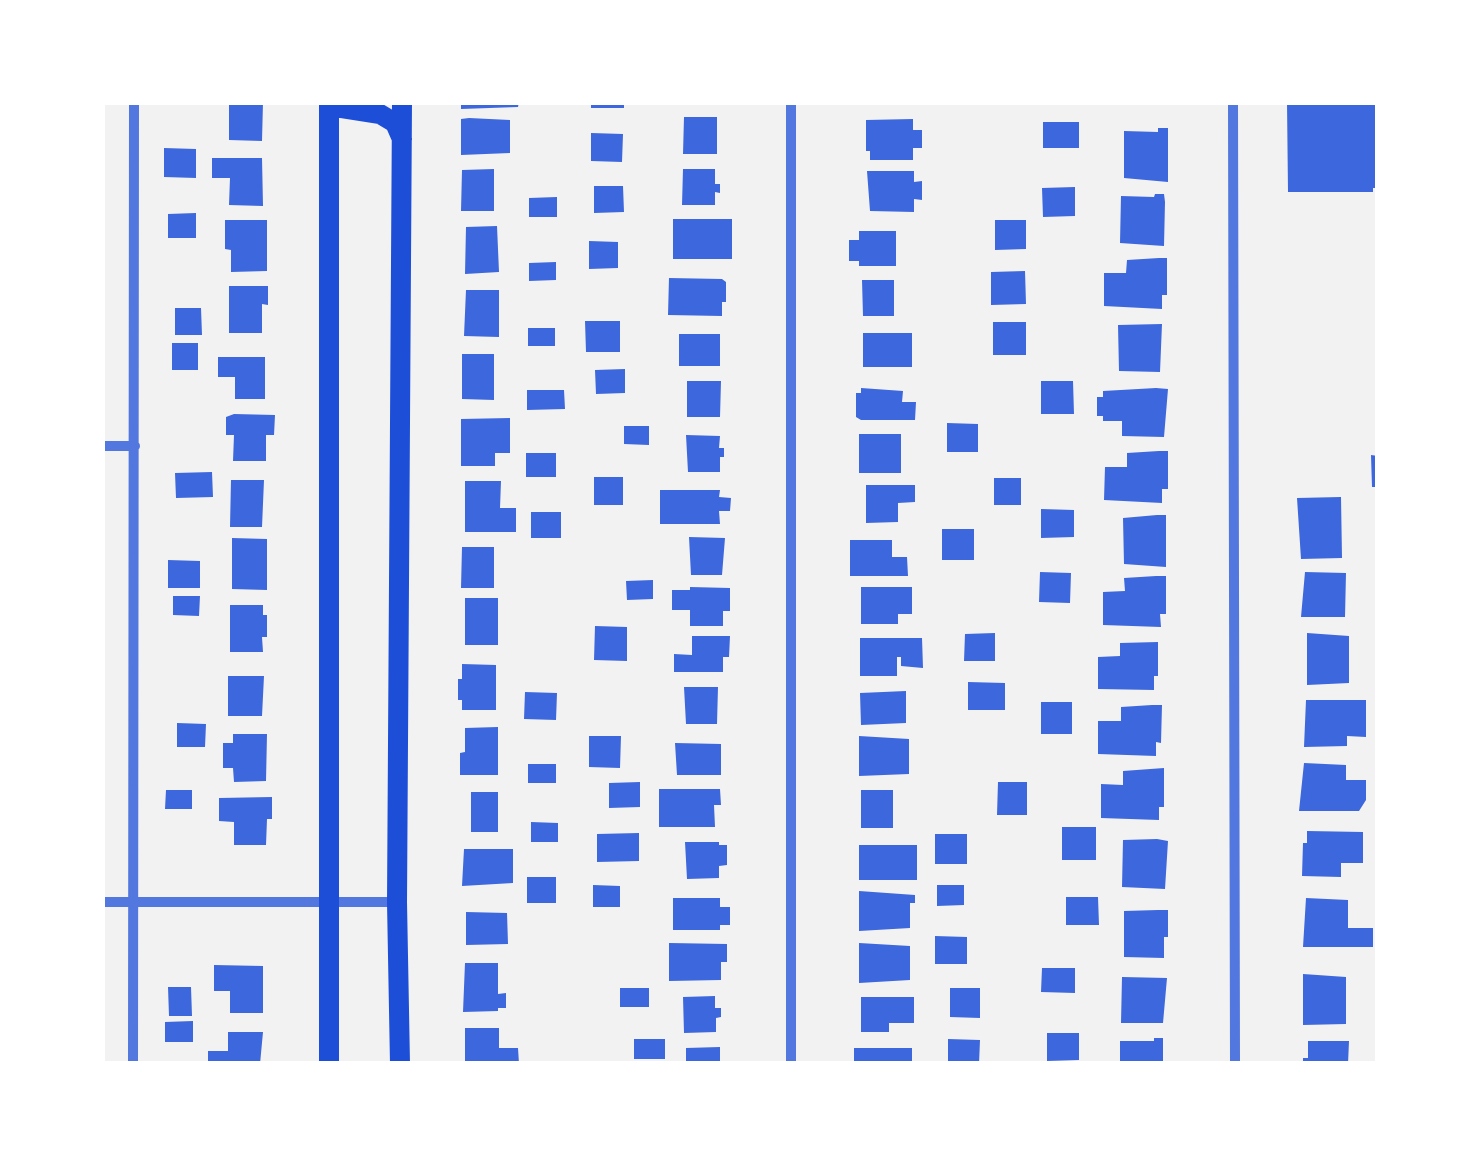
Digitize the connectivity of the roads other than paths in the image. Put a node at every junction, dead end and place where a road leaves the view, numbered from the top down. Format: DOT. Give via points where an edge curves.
graph roads {
  1 [pos="134,102"];
  2 [pos="402,102"];
  3 [pos="791,102"];
  4 [pos="1233,102"];
  5 [pos="329,104"];
  6 [pos="402,141"];
  7 [pos="102,446"];
  8 [pos="135,446"];
  9 [pos="102,902"];
  10 [pos="134,902"];
  11 [pos="330,902"];
  12 [pos="396,902"];
  13 [pos="134,1064"];
  14 [pos="329,1064"];
  15 [pos="400,1064"];
  16 [pos="790,1064"];
  17 [pos="1235,1064"];
  1 -- 8 [label="street"];
  2 -- 6 [label="main road"];
  3 -- 16 [label="street"];
  4 -- 17 [label="street"];
  5 -- 6 [label="main road" via="380,114 395,123"];
  5 -- 11 [label="main road"];
  6 -- 12 [label="main road"];
  7 -- 8 [label="street"];
  8 -- 10 [label="street"];
  9 -- 10 [label="street"];
  10 -- 11 [label="street"];
  10 -- 13 [label="street"];
  11 -- 12 [label="street"];
  11 -- 14 [label="main road"];
  12 -- 15 [label="main road"];
}
